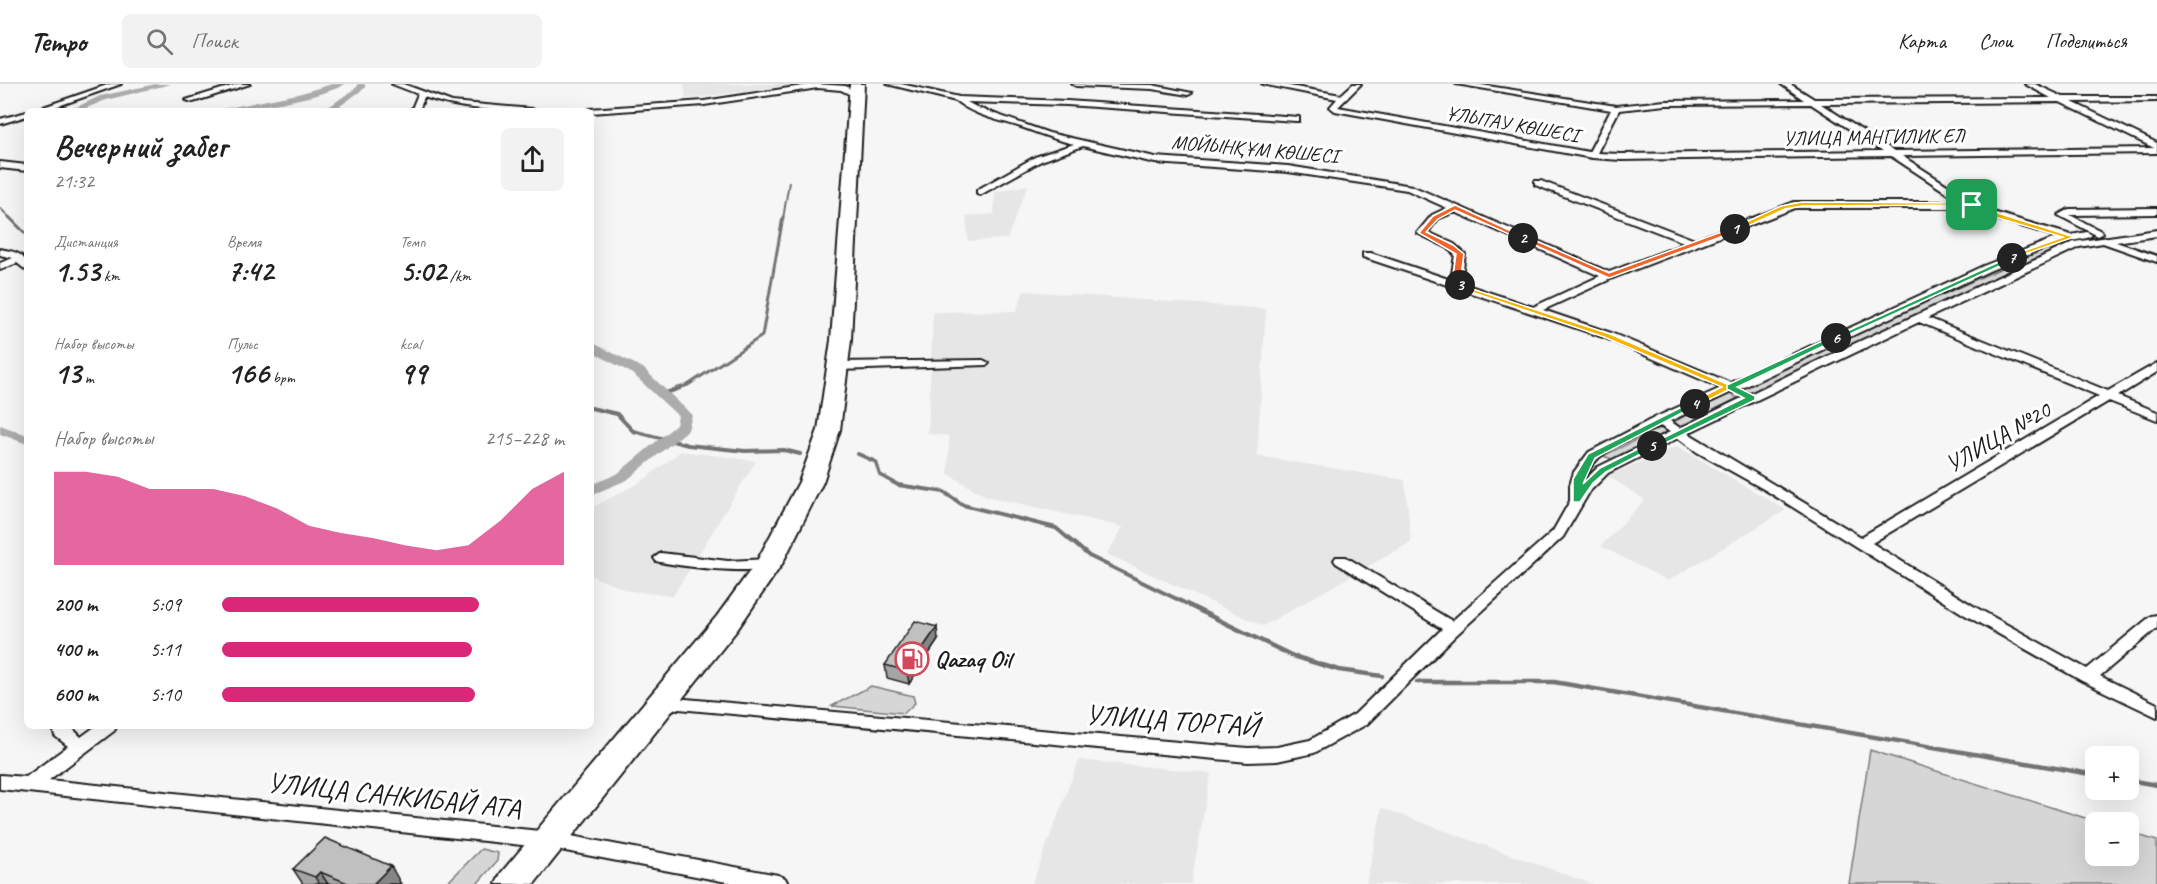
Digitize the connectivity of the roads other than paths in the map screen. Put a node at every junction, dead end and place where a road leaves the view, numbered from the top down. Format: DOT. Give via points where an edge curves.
graph roads {
  1 [pos="117,84"];
  2 [pos="246,84"];
  3 [pos="396,84"];
  4 [pos="830,84"];
  5 [pos="891,84"];
  6 [pos="1076,84"];
  7 [pos="1266,84"];
  8 [pos="1357,84"];
  9 [pos="1460,84"];
  10 [pos="1785,84"];
  11 [pos="2030,84"];
  12 [pos="813,87"];
  13 [pos="856,90"];
  14 [pos="1188,93"];
  15 [pos="422,95"];
  16 [pos="1342,98"];
  17 [pos="959,99"];
  18 [pos="2061,99"];
  19 [pos="2157,99"];
  20 [pos="190,100"];
  21 [pos="656,102"];
  22 [pos="1812,102"];
  23 [pos="45,108"];
  24 [pos="416,108"];
  25 [pos="493,108"];
  26 [pos="594,108"];
  27 [pos="1616,108"];
  28 [pos="594,111"];
  29 [pos="24,115"];
  30 [pos="1296,119"];
  31 [pos="0,122"];
  32 [pos="1046,135"];
  33 [pos="1084,144"];
  34 [pos="2157,148"];
  35 [pos="1894,153"];
  36 [pos="1592,155"];
  37 [pos="1038,159"];
  38 [pos="0,165"];
  39 [pos="24,168"];
  40 [pos="1538,183"];
  41 [pos="980,192"];
  42 [pos="1972,205"];
  43 [pos="1455,207"];
  44 [pos="2157,211"];
  45 [pos="2157,233"];
  46 [pos="2100,236"];
  47 [pos="2070,237"];
  48 [pos="1697,244"];
  49 [pos="0,252"];
  50 [pos="1367,255"];
  51 [pos="20,258"];
  52 [pos="2157,259"];
  53 [pos="24,264"];
  54 [pos="0,267"];
  55 [pos="1609,276"];
  56 [pos="1456,284"];
  57 [pos="1534,309"];
  58 [pos="1919,318"];
  59 [pos="983,363"];
  60 [pos="838,366"];
  61 [pos="2157,367"];
  62 [pos="1730,387"];
  63 [pos="2110,397"];
  64 [pos="1751,398"];
  65 [pos="2157,416"];
  66 [pos="1660,420"];
  67 [pos="1681,433"];
  68 [pos="1577,500"];
  69 [pos="1860,544"];
  70 [pos="661,558"];
  71 [pos="1341,560"];
  72 [pos="769,564"];
  73 [pos="2157,620"];
  74 [pos="1454,629"];
  75 [pos="2088,676"];
  76 [pos="663,703"];
  77 [pos="2157,711"];
  78 [pos="61,729"];
  79 [pos="104,729"];
  80 [pos="81,746"];
  81 [pos="0,782"];
  82 [pos="28,785"];
  83 [pos="550,840"];
  84 [pos="513,884"];
  85 [pos="778,884"];
  1 -- 23 [label="street"];
  2 -- 20 [label="street"];
  3 -- 15 [label="street"];
  4 -- 12 [label="street"];
  5 -- 17 [label="street, МОЙЫНҚҰМ КӨШЕСІ"];
  6 -- 14 [label="street" via="1152,87"];
  7 -- 16 [label="street"];
  8 -- 16 [label="street"];
  9 -- 27 [label="street"];
  10 -- 22 [label="street"];
  11 -- 18 [label="street"];
  12 -- 13 [label="street"];
  12 -- 28 [label="street" via="704,103"];
  13 -- 60 [label="highway"];
  15 -- 24 [label="street"];
  15 -- 25 [label="street"];
  16 -- 36 [label="street, ҰЛЫТАУ КӨШЕСІ" via="1335,109"];
  17 -- 30 [label="street"];
  17 -- 32 [label="street, МОЙЫНҚҰМ КӨШЕСІ" via="968,107 1033,127"];
  18 -- 19 [label="street"];
  18 -- 22 [label="street"];
  18 -- 34 [label="street"];
  21 -- 26 [label="street"];
  22 -- 27 [label="street"];
  22 -- 35 [label="street"];
  27 -- 36 [label="street"];
  29 -- 31 [label="street"];
  32 -- 33 [label="street, МОЙЫНҚҰМ КӨШЕСІ"];
  32 -- 37 [label="street"];
  33 -- 37 [label="street"];
  33 -- 43 [label="street, МОЙЫНҚҰМ КӨШЕСІ" via="1155,160 1288,169 1383,182 1419,191"];
  34 -- 35 [label="street, УЛИЦА МАНГИЛИК ЕЛ"];
  35 -- 36 [label="street, УЛИЦА МАНГИЛИК ЕЛ"];
  35 -- 42 [label="street"];
  37 -- 41 [label="street"];
  38 -- 39 [label="street"];
  40 -- 48 [label="street"];
  42 -- 47 [label="street"];
  42 -- 48 [label="street" via="1794,205"];
  43 -- 55 [label="street, МОЙЫНҚҰМ КӨШЕСІ"];
  43 -- 56 [label="street" via="1435,218 1422,233 1460,254"];
  44 -- 46 [label="street" via="2063,215"];
  45 -- 46 [label="street, УЛИЦА ТОРГАЙ"];
  46 -- 47 [label="street, УЛИЦА ТОРГАЙ"];
  46 -- 52 [label="street"];
  46 -- 58 [label="street, УЛИЦА ТОРГАЙ"];
  47 -- 62 [label="street, УЛИЦА ТОРГАЙ" via="1987,268"];
  48 -- 55 [label="street"];
  49 -- 51 [label="street"];
  50 -- 56 [label="street"];
  51 -- 53 [label="street"];
  51 -- 54 [label="street"];
  55 -- 57 [label="street"];
  56 -- 57 [label="street"];
  57 -- 62 [label="street" via="1668,359"];
  58 -- 63 [label="street"];
  58 -- 64 [label="street, УЛИЦА ТОРГАЙ"];
  59 -- 60 [label="street"];
  60 -- 72 [label="highway" via="830,430 821,456"];
  61 -- 63 [label="street, УЛИЦА №20"];
  62 -- 64 [label="street"];
  62 -- 66 [label="street, УЛИЦА ТОРГАЙ"];
  63 -- 65 [label="street"];
  63 -- 69 [label="street, УЛИЦА №20"];
  64 -- 67 [label="street, УЛИЦА ТОРГАЙ"];
  66 -- 67 [label="street"];
  66 -- 68 [label="street, УЛИЦА ТОРГАЙ" via="1591,456 1578,479"];
  67 -- 68 [label="street, УЛИЦА ТОРГАЙ" via="1603,470"];
  67 -- 69 [label="street"];
  68 -- 74 [label="street, УЛИЦА ТОРГАЙ" via="1558,534"];
  69 -- 75 [label="street"];
  70 -- 72 [label="street" via="728,566"];
  71 -- 74 [label="street"];
  72 -- 76 [label="highway"];
  73 -- 75 [label="street"];
  74 -- 76 [label="street, УЛИЦА ТОРГАЙ" via="1361,719 1314,746 1277,754 1194,751"];
  75 -- 77 [label="street"];
  76 -- 83 [label="highway"];
  78 -- 80 [label="street"];
  79 -- 80 [label="street"];
  80 -- 82 [label="street"];
  81 -- 82 [label="street, УЛИЦА САНКИБАЙ АТА"];
  82 -- 83 [label="street, УЛИЦА САНКИБАЙ АТА"];
  83 -- 84 [label="highway"];
  83 -- 85 [label="street, УЛИЦА САНКИБАЙ АТА"];
}
